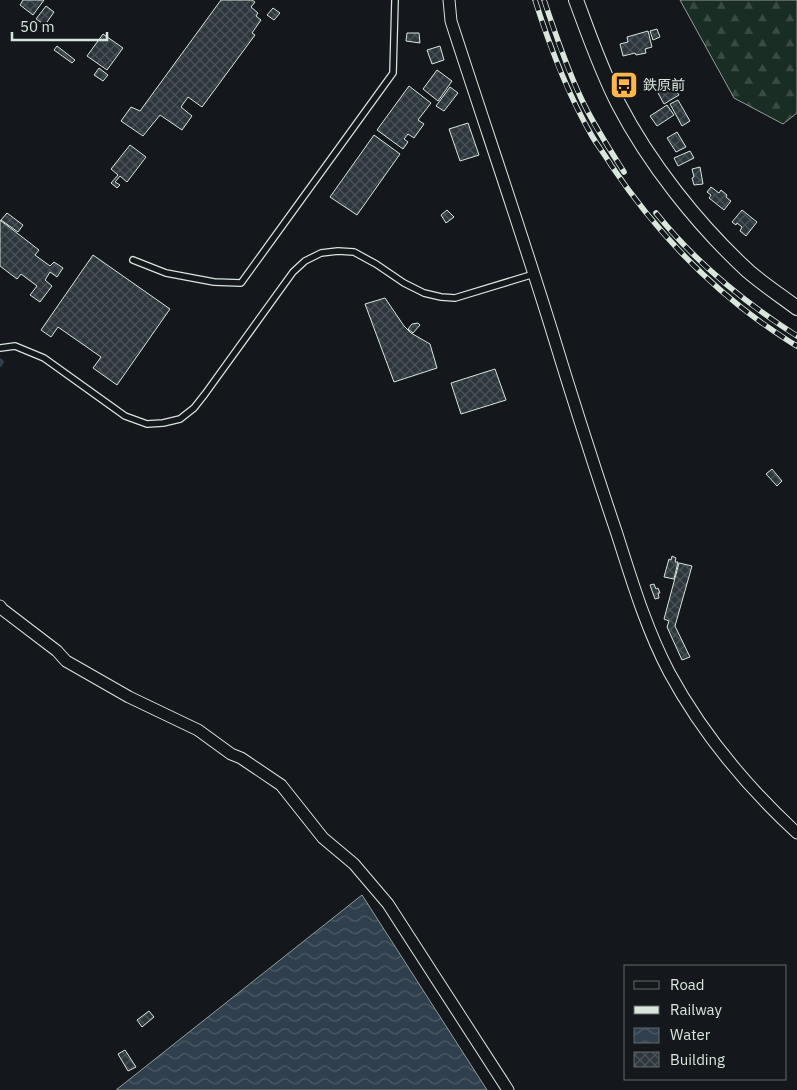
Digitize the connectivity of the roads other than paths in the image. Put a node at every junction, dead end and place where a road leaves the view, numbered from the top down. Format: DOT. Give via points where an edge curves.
graph roads {
  1 [pos="395,0"];
  2 [pos="449,0"];
  3 [pos="576,0"];
  4 [pos="132,260"];
  5 [pos="534,274"];
  6 [pos="797,308"];
  7 [pos="0,348"];
  8 [pos="0,606"];
  9 [pos="797,834"];
  10 [pos="508,1090"];
  1 -- 4 [label="lane" via="393,73 240,283 166,273"];
  2 -- 5 [label="street" via="451,21"];
  3 -- 6 [label="street" via="618,103 644,148 712,235 749,272"];
  5 -- 7 [label="lane" via="455,298 441,297 410,286 354,252 321,253 304,261 293,272 194,408 180,419 163,424 147,424 125,416 44,358 15,346"];
  5 -- 9 [label="street" via="577,414 652,636 678,687 716,745"];
  8 -- 10 [label="street" via="57,650 66,661 129,697 198,730 281,785 323,838 354,864 388,904"];
}
